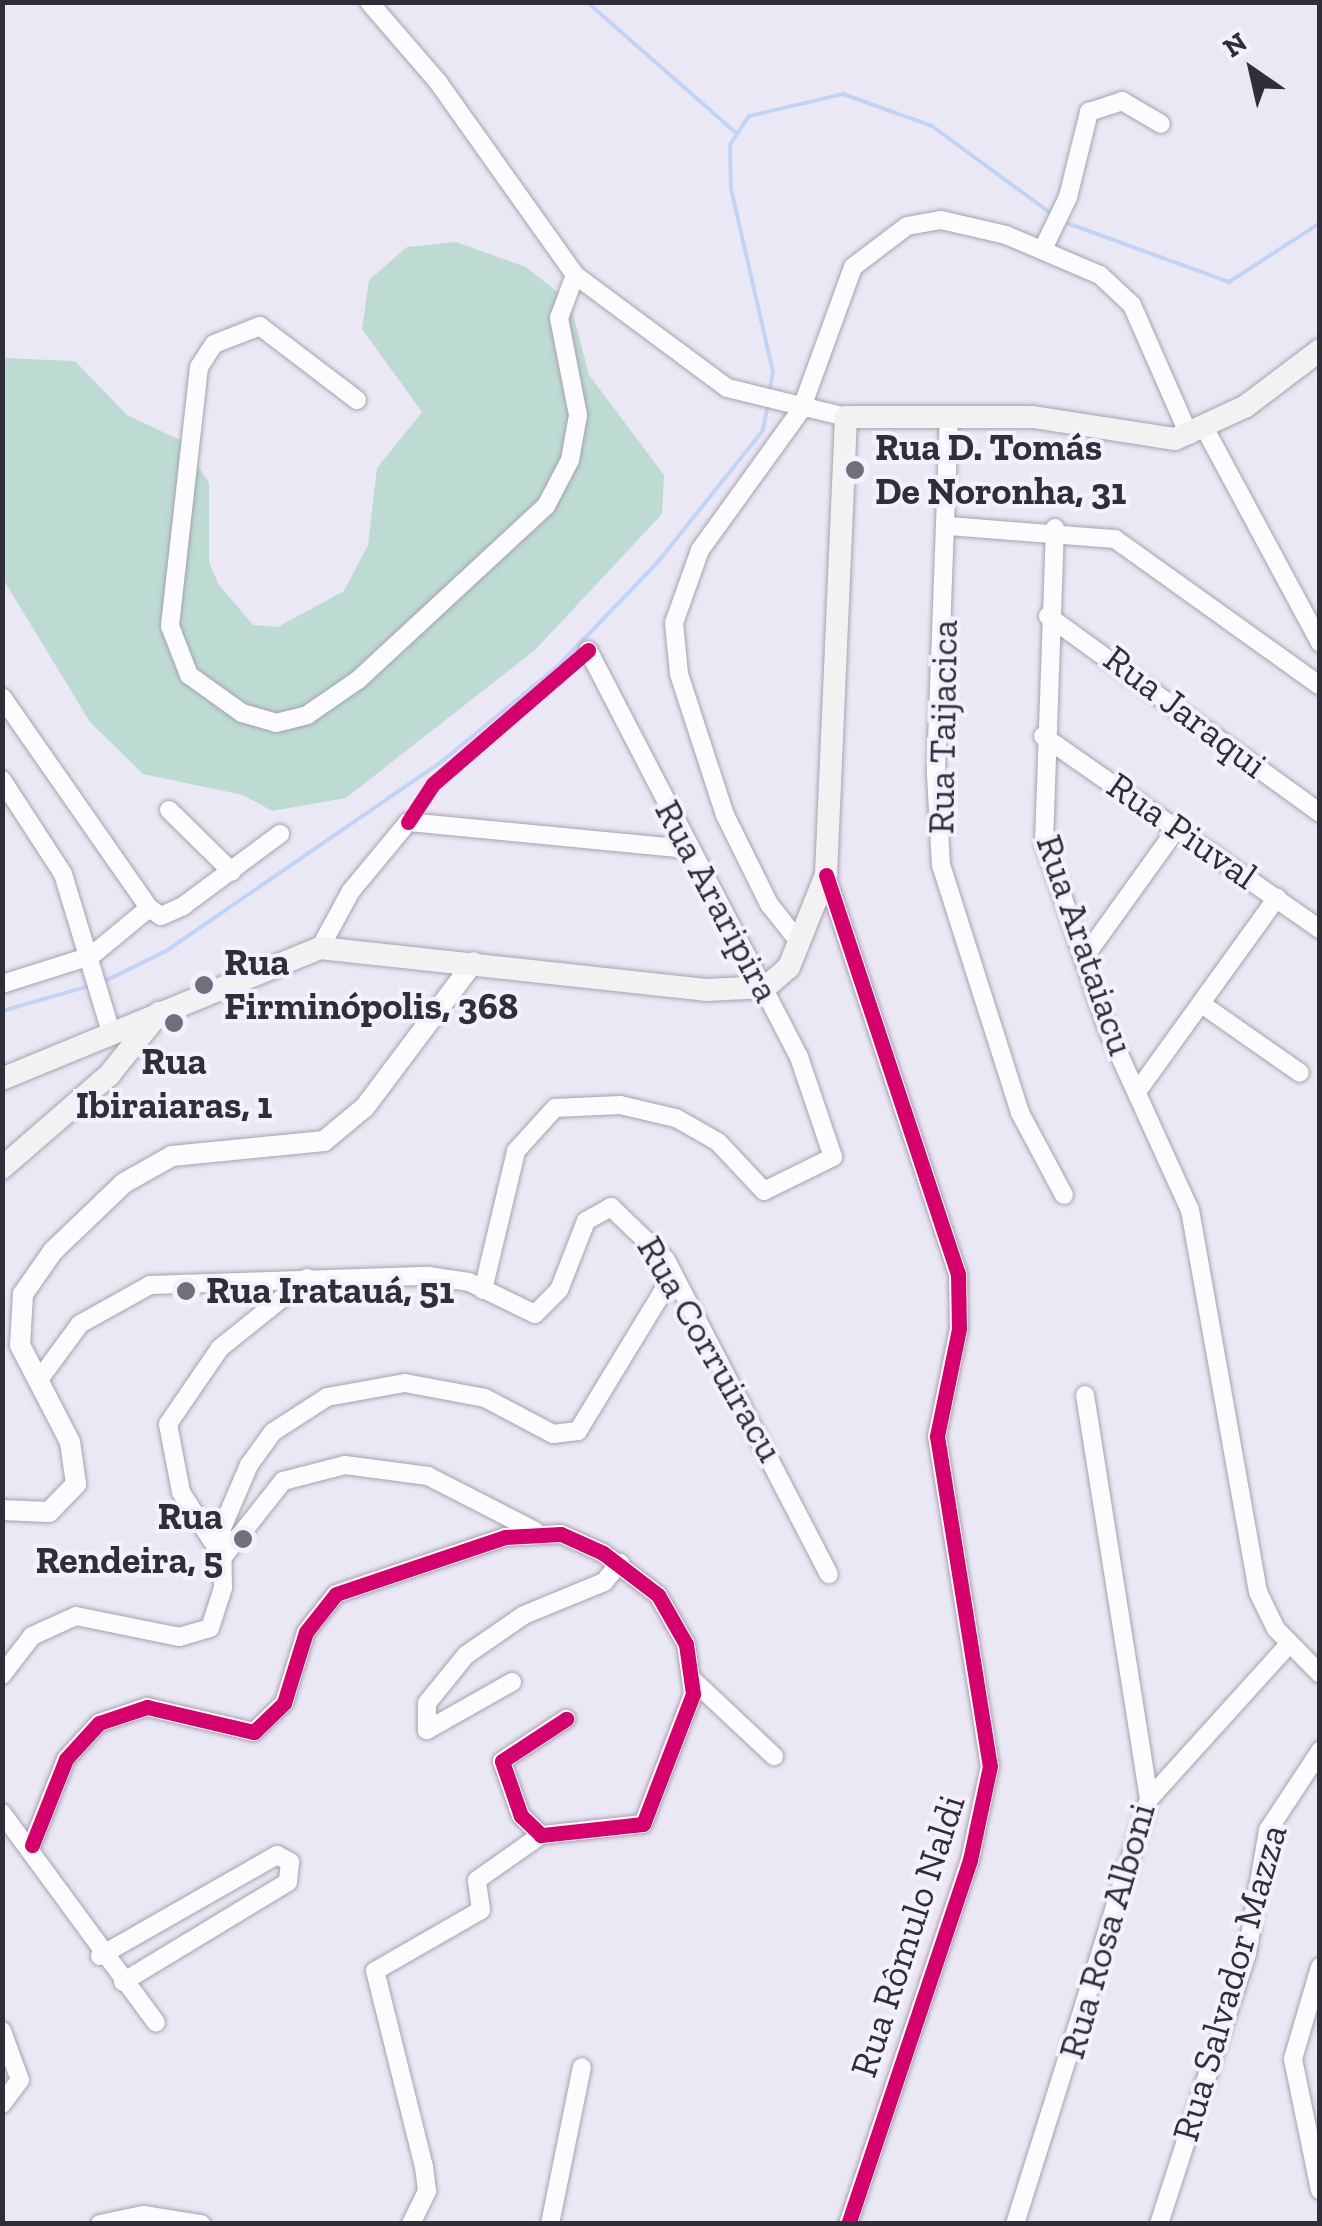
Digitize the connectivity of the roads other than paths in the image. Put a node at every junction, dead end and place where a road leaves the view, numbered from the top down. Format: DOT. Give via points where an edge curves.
graph roads {
  1 [pos="369,2"];
  2 [pos="1161,124"];
  3 [pos="1046,243"];
  4 [pos="574,275"];
  5 [pos="1320,350"];
  6 [pos="357,400"];
  7 [pos="801,410"];
  8 [pos="948,415"];
  9 [pos="846,416"];
  10 [pos="1197,432"];
  11 [pos="948,526"];
  12 [pos="1055,528"];
  13 [pos="1048,616"];
  14 [pos="1320,643"];
  15 [pos="588,650"];
  16 [pos="1320,686"];
  17 [pos="2,696"];
  18 [pos="1043,736"];
  19 [pos="2,780"];
  20 [pos="169,810"];
  21 [pos="1320,813"];
  22 [pos="1178,828"];
  23 [pos="280,834"];
  24 [pos="687,849"];
  25 [pos="232,872"];
  26 [pos="826,875"];
  27 [pos="1276,898"];
  28 [pos="148,908"];
  29 [pos="1320,930"];
  30 [pos="800,943"];
  31 [pos="320,948"];
  32 [pos="1084,959"];
  33 [pos="474,962"];
  34 [pos="92,964"];
  35 [pos="2,984"];
  36 [pos="760,990"];
  37 [pos="1202,1005"];
  38 [pos="109,1025"];
  39 [pos="138,1030"];
  40 [pos="126,1057"];
  41 [pos="1300,1073"];
  42 [pos="2,1079"];
  43 [pos="1138,1089"];
  44 [pos="2,1168"];
  45 [pos="1064,1194"];
  46 [pos="673,1275"];
  47 [pos="312,1276"];
  48 [pos="484,1290"];
  49 [pos="38,1381"];
  50 [pos="1085,1395"];
  51 [pos="2,1510"];
  52 [pos="535,1531"];
  53 [pos="223,1558"];
  54 [pos="620,1563"];
  55 [pos="829,1574"];
  56 [pos="1289,1644"];
  57 [pos="1320,1674"];
  58 [pos="2,1675"];
  59 [pos="694,1681"];
  60 [pos="512,1682"];
  61 [pos="566,1719"];
  62 [pos="1320,1751"];
  63 [pos="774,1756"];
  64 [pos="1148,1799"];
  65 [pos="2,1814"];
  66 [pos="541,1836"];
  67 [pos="32,1845"];
  68 [pos="100,1956"];
  69 [pos="1320,1967"];
  70 [pos="123,1982"];
  71 [pos="156,2023"];
  72 [pos="2,2031"];
  73 [pos="582,2067"];
  74 [pos="2,2104"];
  75 [pos="1315,2159"];
  76 [pos="1320,2190"];
  77 [pos="100,2224"];
  78 [pos="201,2224"];
  79 [pos="411,2224"];
  80 [pos="550,2224"];
  81 [pos="848,2224"];
  82 [pos="1015,2224"];
  83 [pos="1159,2224"];
  1 -- 4 [label="street" via="438,82"];
  2 -- 3 [label="street" via="1136,104 1097,104 1084,123 1068,197"];
  3 -- 7 [label="street" via="952,221 888,236 842,284"];
  3 -- 10 [label="street" via="1122,293"];
  4 -- 6 [label="street" via="559,318 578,415 570,460 546,506 345,688 276,722 242,713 189,675 170,626 199,367 214,344 260,326"];
  4 -- 7 [label="street" via="743,394"];
  5 -- 10 [label="main road"];
  7 -- 9 [label="street"];
  7 -- 30 [label="street" via="714,526 674,612 679,674 725,815 769,904"];
  8 -- 9 [label="main road"];
  8 -- 10 [label="main road" via="1033,417 1138,438"];
  8 -- 11 [label="street, Rua Taijacica"];
  9 -- 26 [label="main road"];
  10 -- 14 [label="street"];
  11 -- 12 [label="street"];
  11 -- 45 [label="street, Rua Taijacica" via="936,774 942,865 1020,1114"];
  12 -- 13 [label="street, Rua Arataiacu"];
  12 -- 16 [label="street" via="1102,534 1142,553"];
  13 -- 18 [label="street, Rua Arataiacu"];
  13 -- 21 [label="street, Rua Jaraqui"];
  15 -- 24 [label="street, Rua Araripira"];
  17 -- 28 [label="street"];
  18 -- 22 [label="street, Rua Piuval"];
  18 -- 32 [label="street, Rua Arataiacu" via="1044,842"];
  19 -- 34 [label="street" via="59,864"];
  20 -- 25 [label="street"];
  22 -- 27 [label="street, Rua Piuval"];
  22 -- 32 [label="street"];
  23 -- 25 [label="street"];
  24 -- 31 [label="street" via="408,822 351,891"];
  24 -- 36 [label="street, Rua Araripira"];
  25 -- 28 [label="street" via="164,916"];
  26 -- 30 [label="main road"];
  26 -- 81 [label="street, Rua Rômulo Naldi" via="958,1273 937,1436 983,1693 989,1786"];
  27 -- 29 [label="street, Rua Piuval"];
  27 -- 37 [label="street"];
  28 -- 34 [label="street"];
  30 -- 36 [label="main road" via="782,978"];
  31 -- 33 [label="main road"];
  31 -- 39 [label="main road" via="162,1011"];
  32 -- 43 [label="street, Rua Arataiacu"];
  33 -- 36 [label="main road"];
  33 -- 49 [label="street" via="365,1108 324,1141 172,1156 101,1202 23,1294 20,1345"];
  34 -- 35 [label="street"];
  34 -- 38 [label="street"];
  36 -- 48 [label="street, Rua Araripira" via="800,1057 833,1157 777,1190 758,1186 718,1142 676,1118 620,1105 555,1108 516,1152"];
  37 -- 41 [label="street"];
  37 -- 43 [label="street"];
  38 -- 39 [label="main road"];
  38 -- 40 [label="main road"];
  38 -- 42 [label="main road"];
  39 -- 40 [label="main road"];
  40 -- 44 [label="main road"];
  43 -- 56 [label="street, Rua Arataiacu" via="1194,1229 1258,1592"];
  46 -- 48 [label="street, Rua Corruiracu" via="645,1231 611,1207 586,1221 540,1313 513,1310"];
  46 -- 53 [label="street" via="607,1396 572,1434 472,1394 405,1383 310,1406 250,1464 222,1528"];
  46 -- 55 [label="street, Rua Corruiracu"];
  47 -- 48 [label="street" via="428,1276"];
  47 -- 49 [label="street" via="127,1292 80,1324"];
  47 -- 53 [label="street" via="268,1302 220,1348 168,1424 182,1492"];
  49 -- 51 [label="street" via="70,1442 76,1484 49,1512"];
  50 -- 64 [label="street, Rua Rosa Alboni"];
  52 -- 53 [label="street" via="428,1476 345,1465 283,1480"];
  52 -- 54 [label="street" via="575,1538"];
  52 -- 67 [label="street" via="336,1594 306,1632 284,1703 254,1732 147,1707 99,1724 54,1781"];
  53 -- 58 [label="street" via="217,1617 199,1635 76,1616 32,1636"];
  54 -- 59 [label="street" via="674,1618"];
  54 -- 60 [label="street" via="604,1582 524,1615 466,1655 428,1703 427,1730"];
  56 -- 57 [label="street, Rua Arataiacu"];
  56 -- 64 [label="street"];
  59 -- 63 [label="street"];
  59 -- 66 [label="street" via="643,1824"];
  61 -- 66 [label="street" via="502,1761 520,1816"];
  62 -- 83 [label="street, Rua Salvador Mazza" via="1268,1830 1247,1952"];
  64 -- 82 [label="street, Rua Rosa Alboni"];
  65 -- 67 [label="street"];
  66 -- 79 [label="street" via="478,1880 481,1910 375,1971 426,2190"];
  67 -- 68 [label="street"];
  68 -- 70 [label="street"];
  68 -- 70 [label="street" via="276,1855 290,1862 288,1882"];
  69 -- 75 [label="street" via="1293,2059"];
  70 -- 71 [label="street"];
  72 -- 74 [label="street" via="20,2080"];
  73 -- 80 [label="street"];
  75 -- 76 [label="street"];
  77 -- 78 [label="street" via="144,2215"];
}
